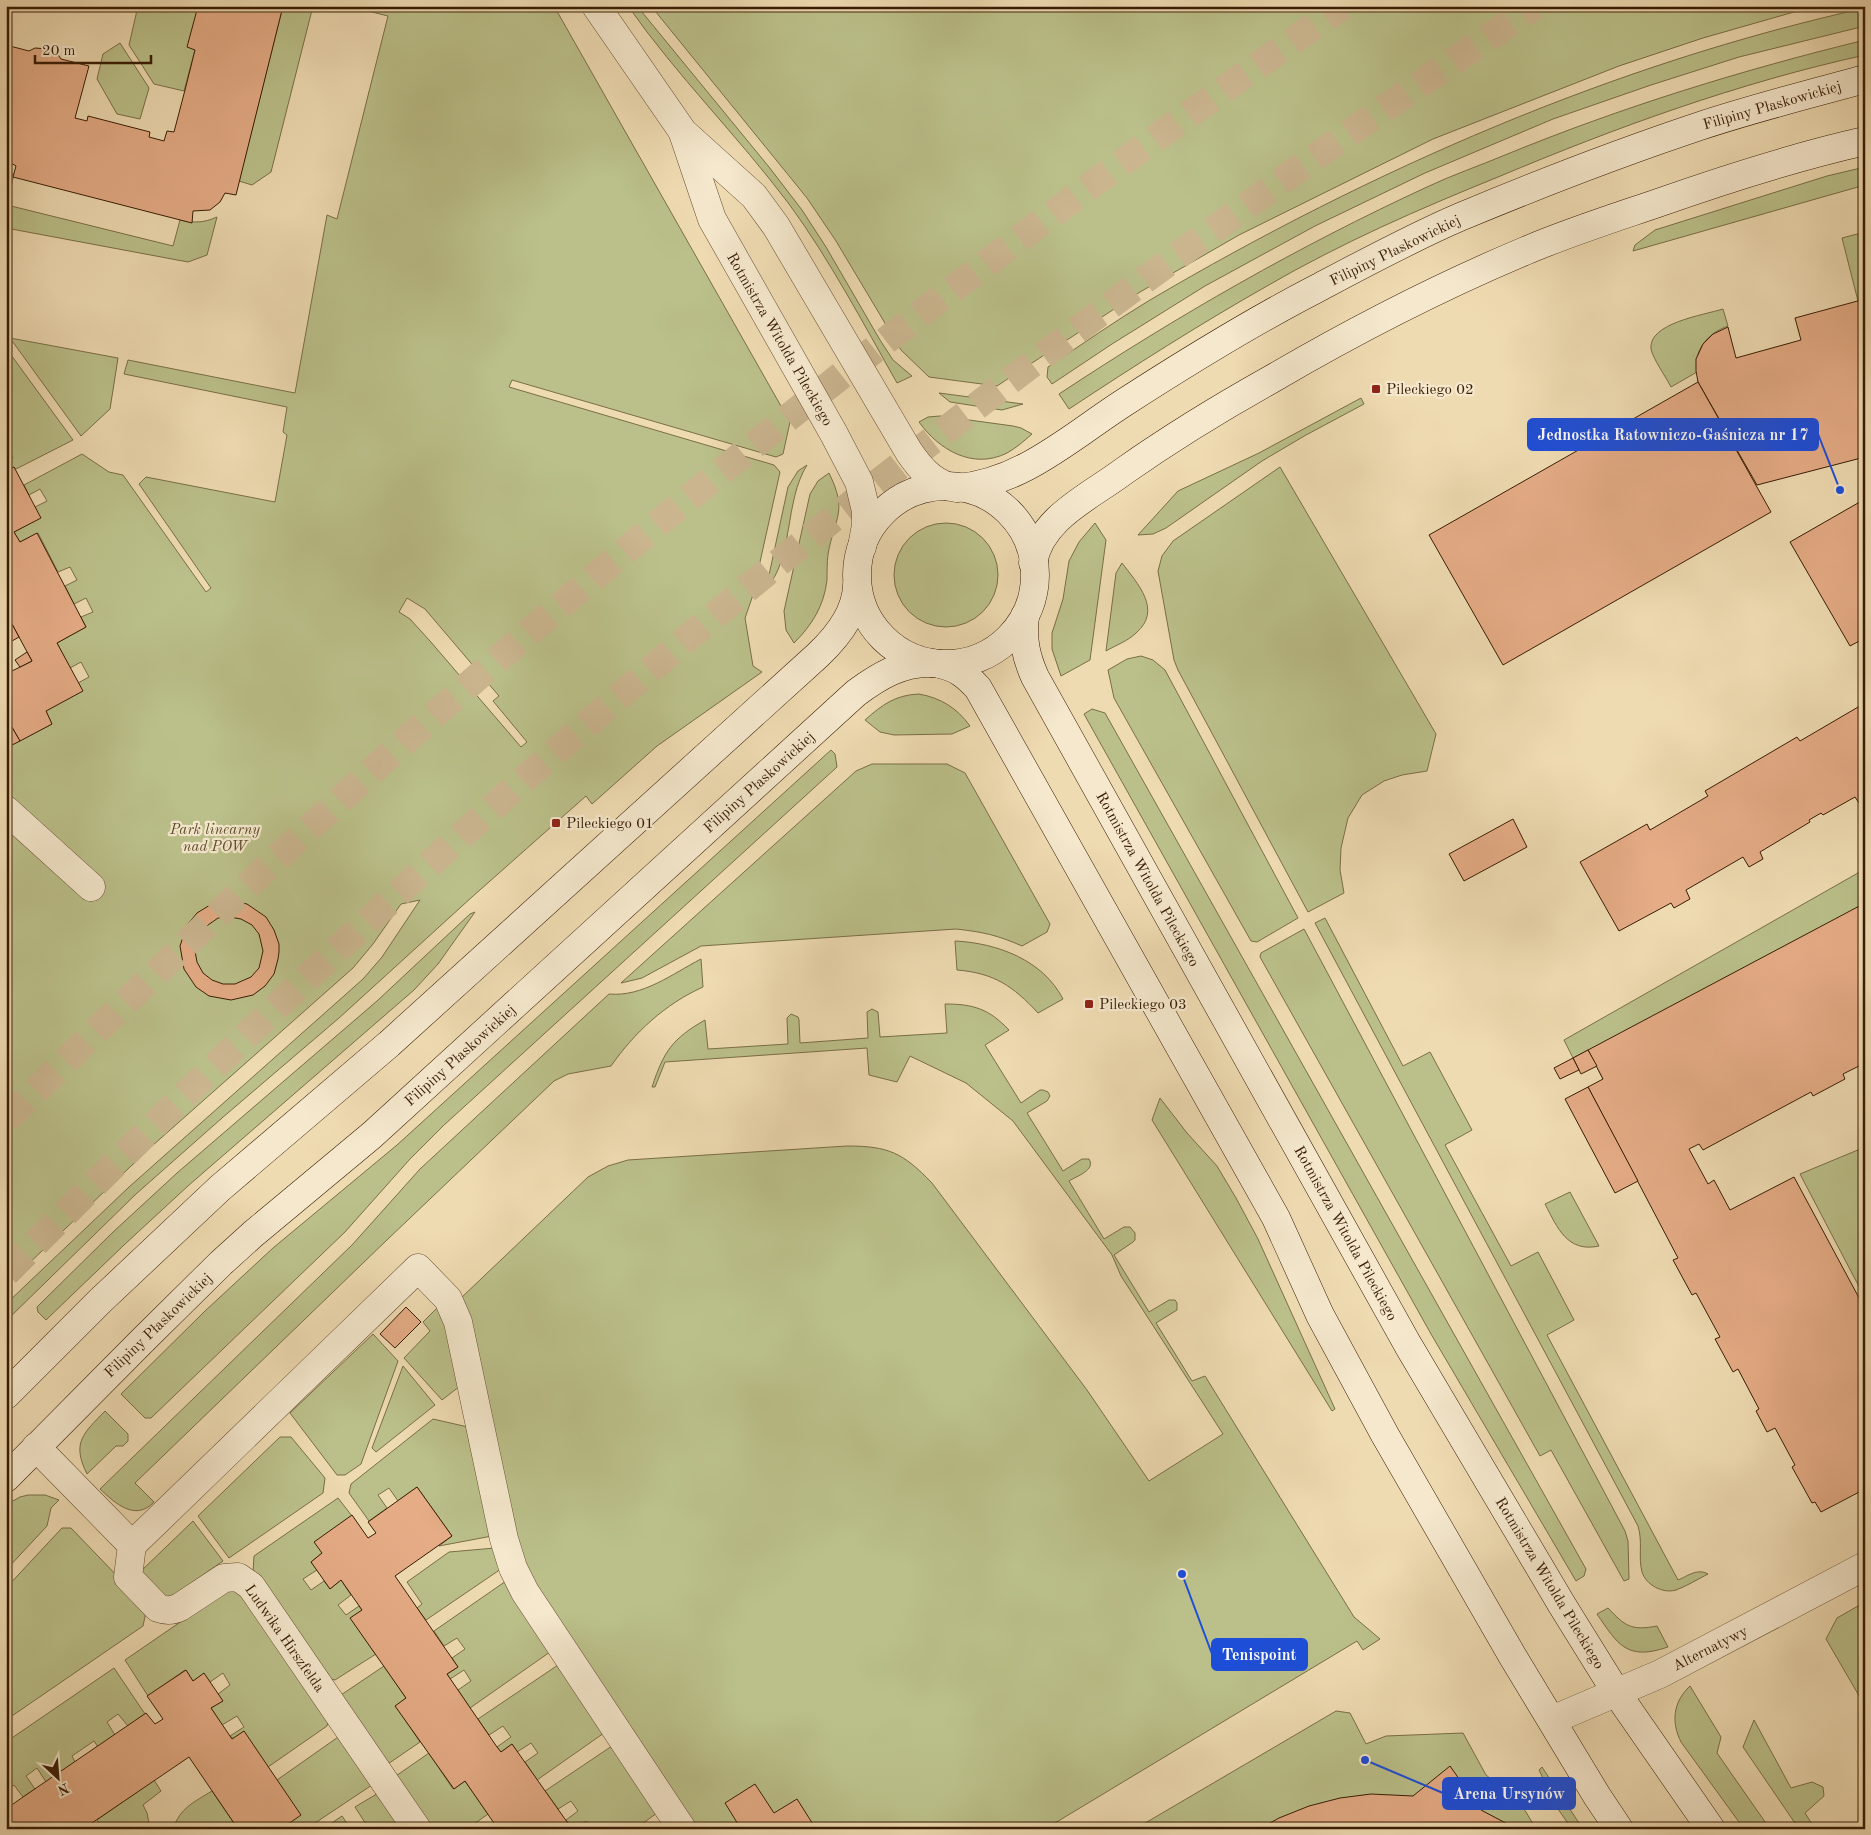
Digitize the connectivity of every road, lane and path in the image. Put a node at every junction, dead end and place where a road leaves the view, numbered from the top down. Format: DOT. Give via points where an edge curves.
graph roads {
  1 [pos="596,6"];
  2 [pos="1865,79"];
  3 [pos="683,132"];
  4 [pos="1865,141"];
  5 [pos="953,487"];
  6 [pos="862,547"];
  7 [pos="1034,563"];
  8 [pos="857,586"];
  9 [pos="1025,616"];
  10 [pos="936,663"];
  11 [pos="6,810"];
  12 [pos="91,887"];
  13 [pos="6,1395"];
  14 [pos="36,1447"];
  15 [pos="6,1478"];
  16 [pos="132,1545"];
  17 [pos="1865,1566"];
  18 [pos="1616,1692"];
  19 [pos="1552,1720"];
  20 [pos="416,1829"];
  21 [pos="682,1829"];
  22 [pos="1619,1829"];
  23 [pos="1711,1829"];
  1 -- 3 [label="main road, Rotmistrza Witolda Pileckiego"];
  2 -- 5 [label="main road, Filipiny Płaskowickiej" via="1702,125 1629,150 1459,218 1312,291 1243,330 1020,470 990,483"];
  3 -- 5 [label="main road, Rotmistrza Witolda Pileckiego" via="754,196 790,248 909,452 931,478"];
  3 -- 6 [label="main road, Rotmistrza Witolda Pileckiego" via="712,219 859,482 866,511"];
  4 -- 7 [label="main road" via="1707,186 1576,231 1524,251 1374,322 1240,397 1137,462 1058,519 1041,538 1035,550"];
  5 -- 6 [label="main road" via="921,490 897,501 874,524"];
  5 -- 7 [label="main road" via="984,495 1003,508 1022,532"];
  6 -- 8 [label="main road"];
  7 -- 9 [label="main road" via="1033,591"];
  8 -- 10 [label="main road" via="862,609 880,636 906,653"];
  8 -- 13 [label="main road" via="848,618 830,644 389,1044 220,1188"];
  9 -- 10 [label="main road" via="1006,641 988,653 956,664"];
  9 -- 18 [label="main road, Rotmistrza Witolda Pileckiego" via="1023,632 1027,659 1056,716 1408,1345"];
  10 -- 14 [label="main road, Filipiny Płaskowickiej" via="919,662 885,673 856,693 372,1135 221,1264"];
  10 -- 19 [label="main road" via="963,672 978,688 1276,1218 1320,1315 1385,1435"];
  11 -- 12 [label="main road"];
  14 -- 15 [label="main road, Filipiny Płaskowickiej"];
  14 -- 16 [label="main road"];
  16 -- 20 [label="main road, Ludwika Hirszfelda" via="128,1577 163,1610 180,1607 224,1578 238,1577 251,1586"];
  16 -- 21 [label="main road" via="418,1268 448,1299 458,1322 504,1539 514,1570 525,1592"];
  17 -- 18 [label="main road, Alternatywy" via="1660,1674"];
  18 -- 19 [label="main road, Alternatywy"];
  18 -- 23 [label="main road, Rotmistrza Witolda Pileckiego"];
  19 -- 22 [label="main road"];
}
